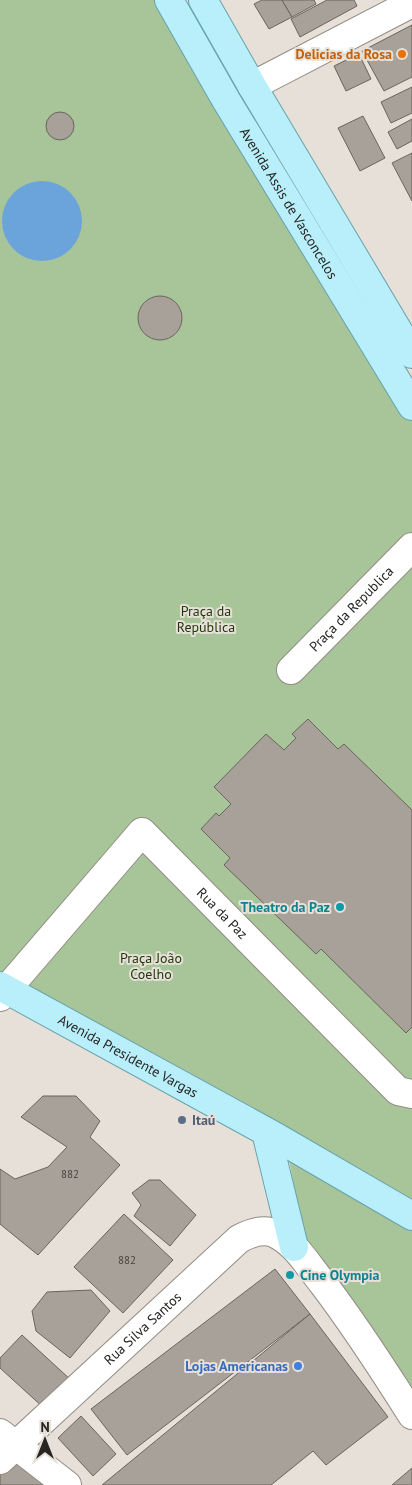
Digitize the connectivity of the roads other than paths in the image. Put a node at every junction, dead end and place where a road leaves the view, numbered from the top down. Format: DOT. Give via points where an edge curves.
graph roads {
  1 [pos="169,0"];
  2 [pos="203,0"];
  3 [pos="412,3"];
  4 [pos="252,86"];
  5 [pos="412,354"];
  6 [pos="412,405"];
  7 [pos="412,547"];
  8 [pos="291,670"];
  9 [pos="2,991"];
  10 [pos="412,1094"];
  11 [pos="266,1132"];
  12 [pos="412,1216"];
  13 [pos="294,1247"];
  14 [pos="412,1415"];
  15 [pos="6,1446"];
  16 [pos="67,1485"];
  1 -- 6 [label="main road, Avenida Assis de Vasconcelos" via="226,100"];
  2 -- 4 [label="main road, Avenida Assis de Vasconcelos"];
  3 -- 4 [label="street"];
  4 -- 5 [label="main road, Avenida Assis de Vasconcelos"];
  7 -- 8 [label="street, Praça da Republica"];
  9 -- 10 [label="street, Rua da Paz" via="142,832 398,1090"];
  9 -- 11 [label="main road, Avenida Presidente Vargas"];
  11 -- 12 [label="main road, Avenida Presidente Vargas"];
  11 -- 13 [label="main road"];
  13 -- 14 [label="street" via="374,1356"];
  13 -- 15 [label="street, Rua Silva Santos" via="275,1234 249,1233 239,1239"];
  15 -- 16 [label="street"];
}
